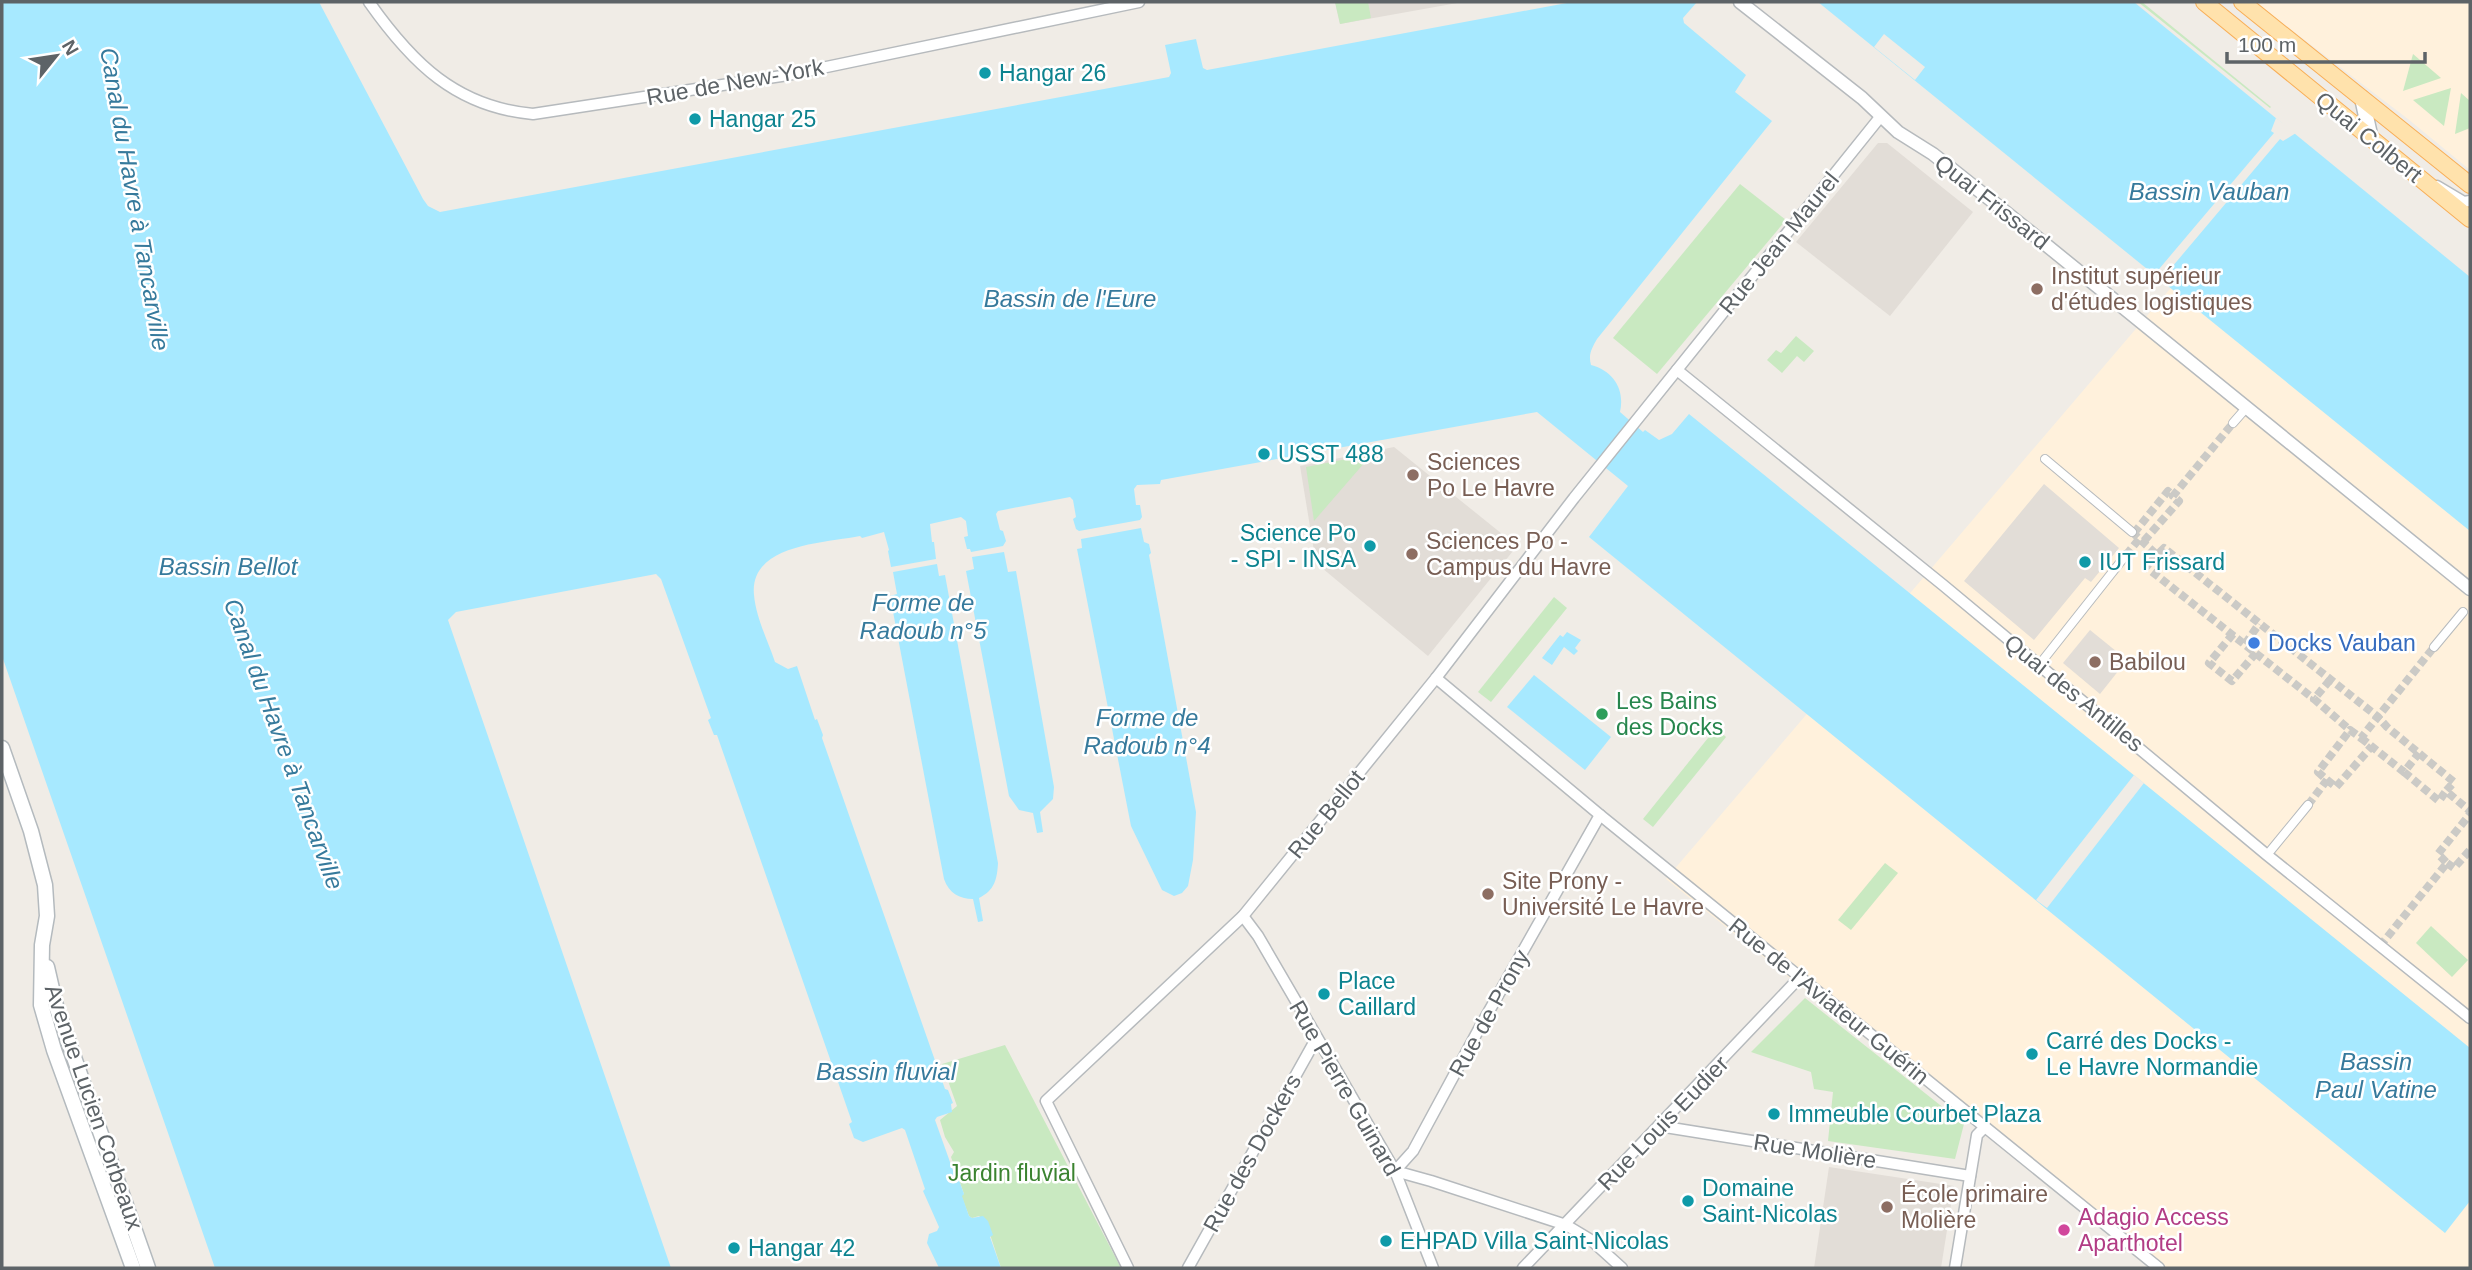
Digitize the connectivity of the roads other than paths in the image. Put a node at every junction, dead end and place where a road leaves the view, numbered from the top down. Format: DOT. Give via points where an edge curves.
graph roads {
  1 [pos="369,2"];
  2 [pos="1139,2"];
  3 [pos="1740,2"];
  4 [pos="2204,2"];
  5 [pos="2242,2"];
  6 [pos="2362,98"];
  7 [pos="1881,117"];
  8 [pos="2371,139"];
  9 [pos="2427,184"];
  10 [pos="2470,185"];
  11 [pos="2470,201"];
  12 [pos="2470,219"];
  13 [pos="1677,370"];
  14 [pos="2247,407"];
  15 [pos="1635,421"];
  16 [pos="2233,423"];
  17 [pos="2045,459"];
  18 [pos="2132,532"];
  19 [pos="2126,555"];
  20 [pos="2470,589"];
  21 [pos="2463,612"];
  22 [pos="2434,647"];
  23 [pos="2039,664"];
  24 [pos="1436,678"];
  25 [pos="2,748"];
  26 [pos="2308,805"];
  27 [pos="1600,815"];
  28 [pos="2267,855"];
  29 [pos="1243,916"];
  30 [pos="42,945"];
  31 [pos="1801,976"];
  32 [pos="2470,1018"];
  33 [pos="1316,1039"];
  34 [pos="1659,1126"];
  35 [pos="1985,1127"];
  36 [pos="1395,1171"];
  37 [pos="1970,1176"];
  38 [pos="1566,1225"];
  39 [pos="133,1268"];
  40 [pos="148,1268"];
  41 [pos="1128,1268"];
  42 [pos="1188,1268"];
  43 [pos="1433,1268"];
  44 [pos="1523,1268"];
  45 [pos="1622,1268"];
  46 [pos="1955,1268"];
  47 [pos="2159,1268"];
  1 -- 2 [label="street, Rue de New-York" via="412,56 441,80 482,104 533,114 788,75"];
  3 -- 7 [label="street, Quai Frissard"];
  4 -- 8 [label="main road, Quai Colbert"];
  5 -- 6 [label="main road, Quai Colbert"];
  6 -- 8 [label="main road"];
  6 -- 10 [label="main road, Quai Colbert"];
  7 -- 13 [label="street, Rue Jean Maurel"];
  7 -- 14 [label="street, Quai Frissard"];
  8 -- 9 [label="main road, Quai Colbert"];
  9 -- 11 [label="street"];
  9 -- 12 [label="main road, Quai Colbert"];
  13 -- 15 [label="street, Rue Jean Maurel"];
  13 -- 23 [label="street, Quai des Antilles"];
  14 -- 16 [label="street"];
  14 -- 20 [label="street, Quai Frissard"];
  15 -- 24 [label="street, Rue Bellot"];
  17 -- 18 [label="street"];
  19 -- 23 [label="street"];
  21 -- 22 [label="street"];
  23 -- 28 [label="street, Quai des Antilles"];
  24 -- 27 [label="street, Rue de l'Aviateur Guérin"];
  24 -- 29 [label="street, Rue Bellot"];
  25 -- 30 [label="main road, Avenue Lucien Corbeaux" via="46,885"];
  26 -- 28 [label="street"];
  27 -- 31 [label="street, Rue de l'Aviateur Guérin"];
  27 -- 36 [label="street, Rue de Prony" via="1413,1151"];
  28 -- 32 [label="street, Quai des Antilles"];
  29 -- 33 [label="street, Rue Pierre Guinard"];
  29 -- 41 [label="street, Rue Bellot" via="1046,1101"];
  30 -- 39 [label="main road, Avenue Lucien Corbeaux" via="41,1005"];
  30 -- 40 [label="main road, Avenue Lucien Corbeaux" via="56,1006"];
  31 -- 34 [label="street, Rue Louis Eudier"];
  31 -- 35 [label="street, Rue de l'Aviateur Guérin"];
  33 -- 36 [label="street, Rue Pierre Guinard"];
  33 -- 42 [label="street, Rue des Dockers"];
  34 -- 37 [label="street, Rue Molière"];
  34 -- 38 [label="street, Rue Louis Eudier"];
  35 -- 37 [label="street" via="1977,1135"];
  35 -- 47 [label="street, Rue de l'Aviateur Guérin"];
  36 -- 38 [label="street"];
  36 -- 43 [label="street, Rue Pierre Guinard"];
  37 -- 46 [label="street"];
  38 -- 44 [label="street, Rue Louis Eudier"];
  38 -- 45 [label="street"];
}
